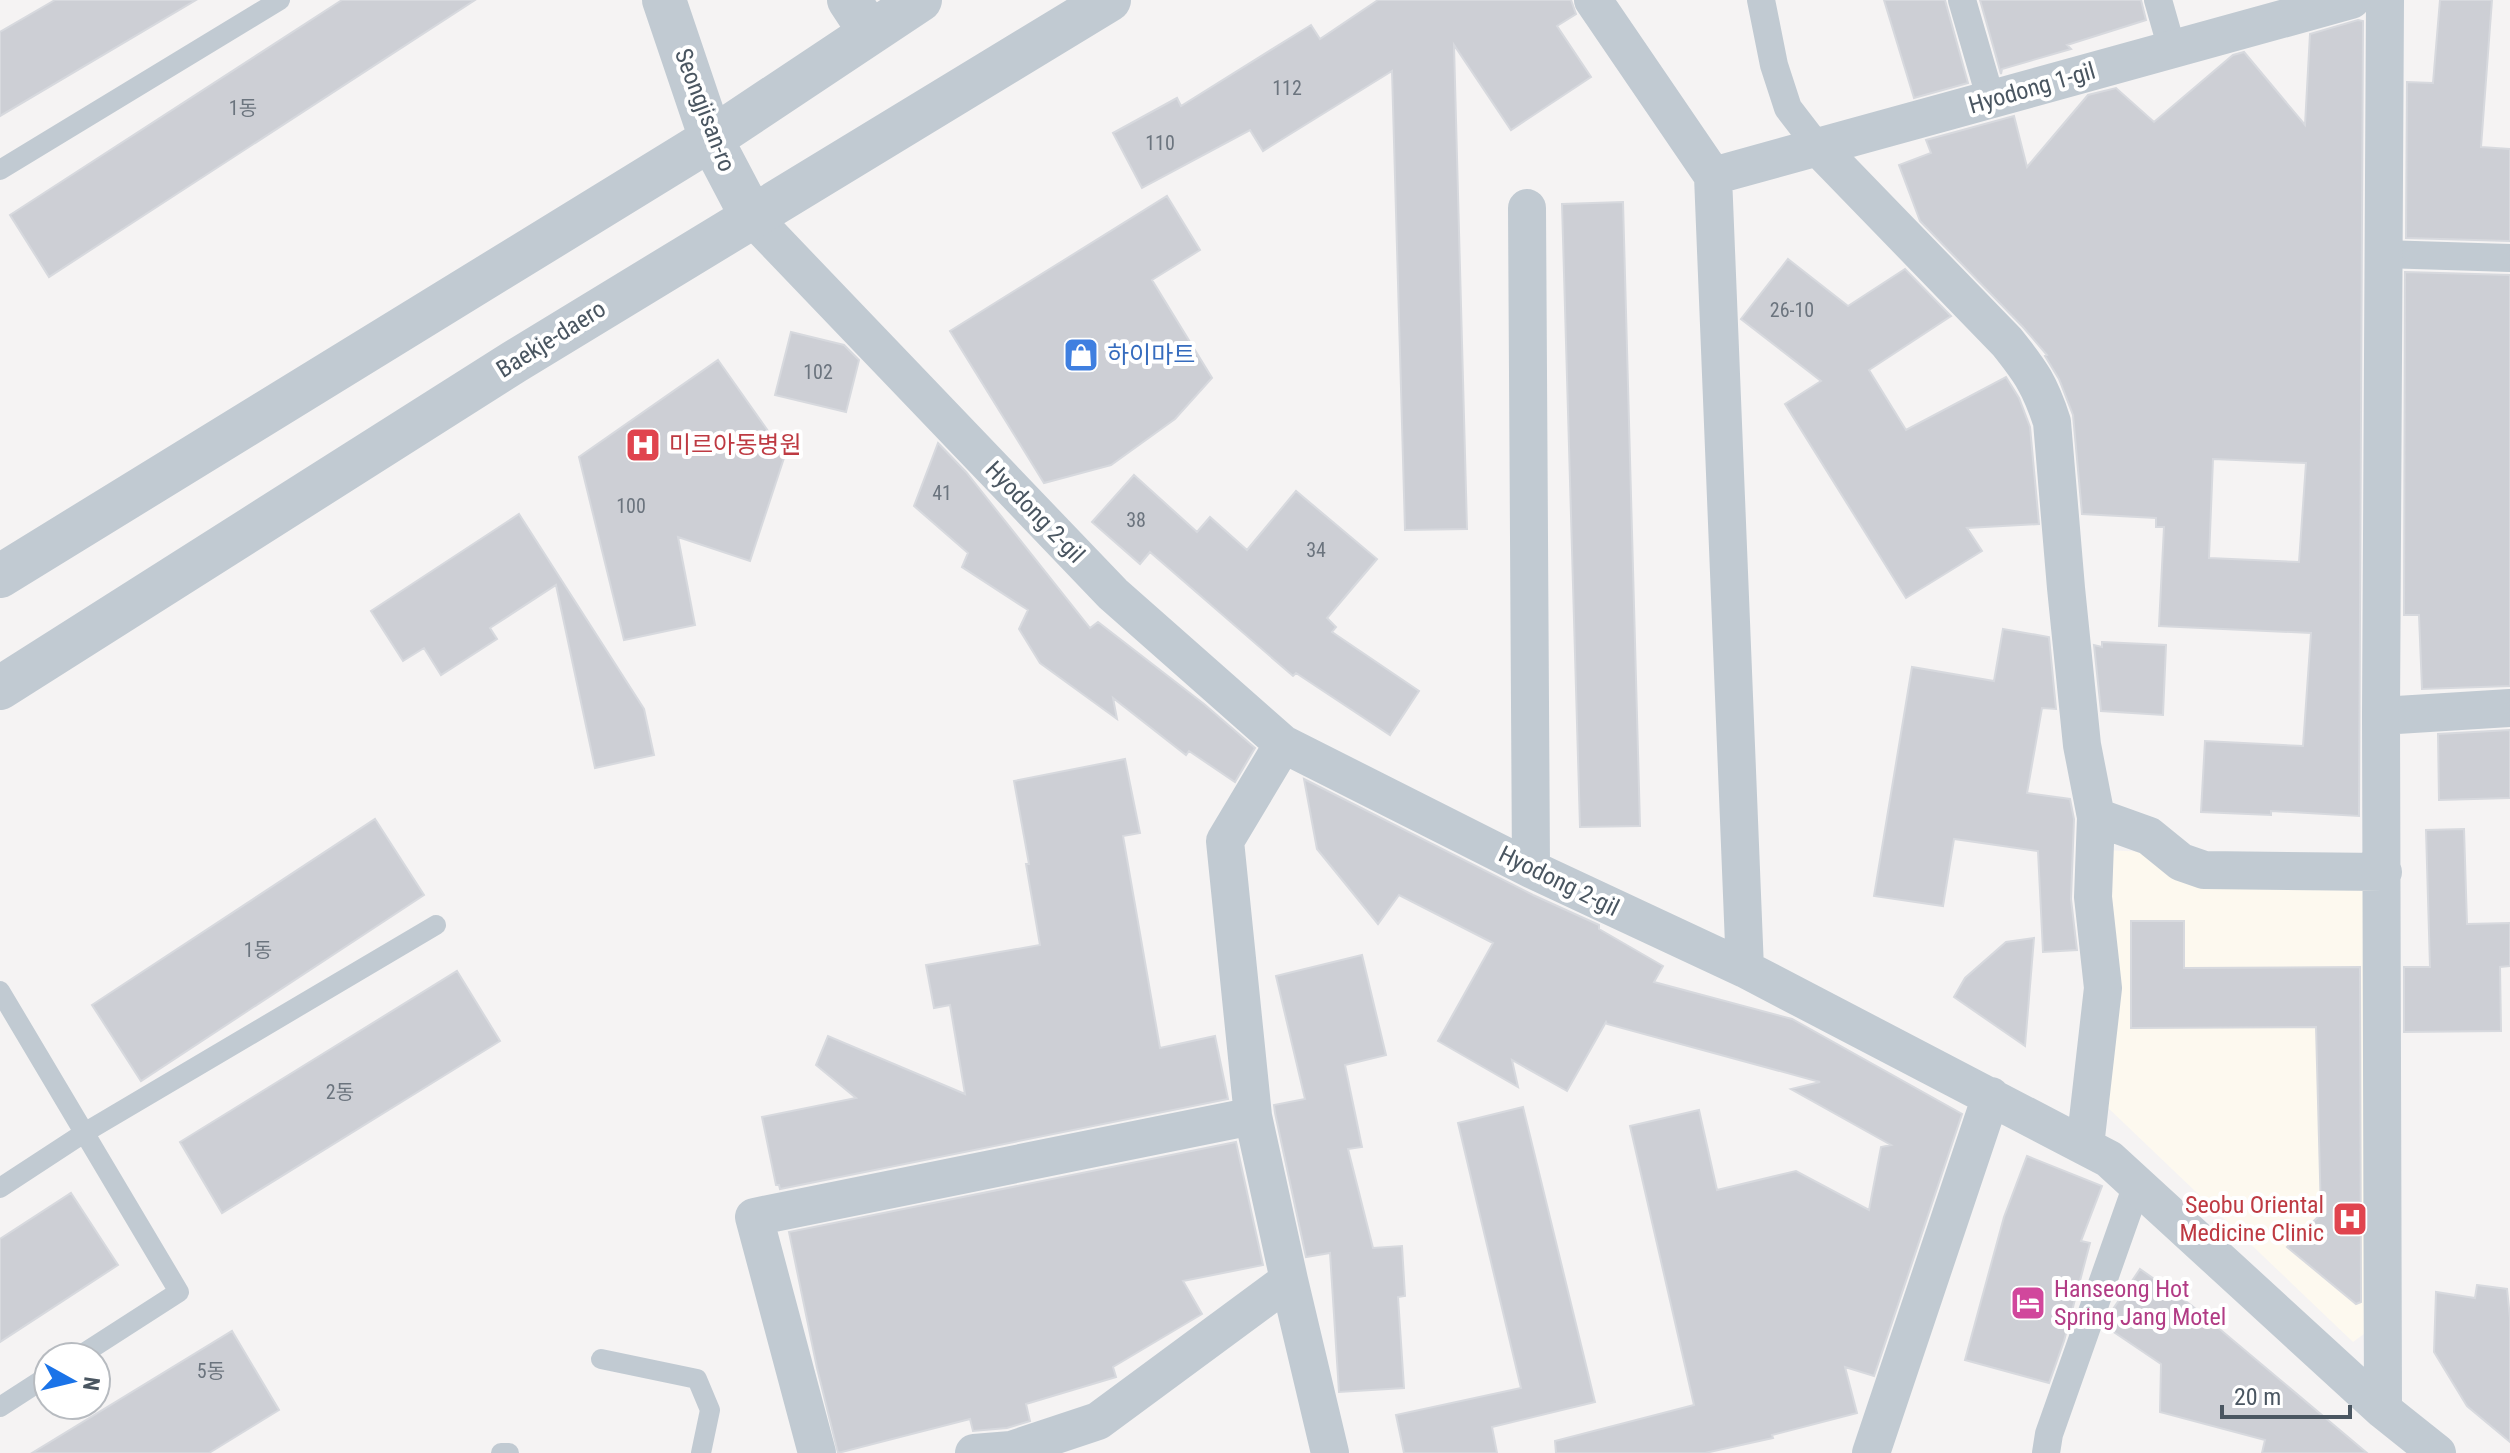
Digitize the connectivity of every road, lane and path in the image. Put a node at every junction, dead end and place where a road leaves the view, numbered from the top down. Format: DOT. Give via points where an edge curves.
graph roads {
  1 [pos="280,0"];
  2 [pos="664,0"];
  3 [pos="920,0"];
  4 [pos="1109,0"];
  5 [pos="1593,0"];
  6 [pos="1761,0"];
  7 [pos="1962,0"];
  8 [pos="2158,0"];
  9 [pos="2351,0"];
  10 [pos="2385,0"];
  11 [pos="860,16"];
  12 [pos="2172,49"];
  13 [pos="1991,100"];
  14 [pos="711,139"];
  15 [pos="1818,147"];
  16 [pos="0,170"];
  17 [pos="1713,176"];
  18 [pos="1527,208"];
  19 [pos="752,217"];
  20 [pos="2383,254"];
  21 [pos="2510,258"];
  22 [pos="0,576"];
  23 [pos="0,688"];
  24 [pos="2510,708"];
  25 [pos="2381,716"];
  26 [pos="1283,744"];
  27 [pos="2096,817"];
  28 [pos="1531,869"];
  29 [pos="2383,872"];
  30 [pos="436,925"];
  31 [pos="1745,969"];
  32 [pos="0,991"];
  33 [pos="1991,1096"];
  34 [pos="1253,1116"];
  35 [pos="84,1133"];
  36 [pos="2085,1146"];
  37 [pos="2137,1185"];
  38 [pos="0,1188"];
  39 [pos="1289,1280"];
  40 [pos="103,1341"];
  41 [pos="601,1359"];
  42 [pos="32,1386"];
  43 [pos="0,1407"];
  44 [pos="2383,1410"];
  45 [pos="501,1453"];
  46 [pos="509,1453"];
  47 [pos="701,1453"];
  48 [pos="817,1453"];
  49 [pos="974,1453"];
  50 [pos="1330,1453"];
  51 [pos="1871,1453"];
  52 [pos="2046,1453"];
  53 [pos="2437,1453"];
  1 -- 16 [label="lane"];
  2 -- 14 [label="street, Seongjisan-ro"];
  3 -- 11 [label="street"];
  4 -- 19 [label="street, Baekje-daero"];
  5 -- 17 [label="street"];
  6 -- 15 [label="street" via="1788,108"];
  7 -- 13 [label="street"];
  8 -- 12 [label="street"];
  9 -- 12 [label="street, Hyodong 1-gil"];
  10 -- 20 [label="street"];
  11 -- 14 [label="street"];
  12 -- 13 [label="street, Hyodong 1-gil"];
  13 -- 15 [label="street, Hyodong 1-gil"];
  14 -- 19 [label="street, Seongjisan-ro"];
  14 -- 22 [label="street"];
  15 -- 17 [label="street, Hyodong 1-gil"];
  15 -- 27 [label="street" via="2007,342 2044,396 2052,422 2082,745"];
  17 -- 31 [label="street"];
  18 -- 28 [label="street"];
  19 -- 23 [label="street, Baekje-daero"];
  19 -- 26 [label="street, Hyodong 2-gil" via="1113,594"];
  20 -- 21 [label="street"];
  20 -- 25 [label="street"];
  24 -- 25 [label="street"];
  25 -- 29 [label="street"];
  26 -- 28 [label="street, Hyodong 2-gil"];
  26 -- 34 [label="street" via="1225,841"];
  27 -- 29 [label="street" via="2149,836 2181,862 2204,870"];
  27 -- 36 [label="street" via="2093,897 2103,988"];
  28 -- 31 [label="street, Hyodong 2-gil"];
  29 -- 44 [label="street"];
  30 -- 35 [label="lane"];
  31 -- 33 [label="street, Hyodong 2-gil"];
  32 -- 35 [label="lane"];
  33 -- 36 [label="street, Hyodong 2-gil"];
  33 -- 51 [label="street"];
  34 -- 39 [label="street"];
  34 -- 48 [label="street" via="754,1217"];
  35 -- 38 [label="lane"];
  35 -- 40 [label="lane" via="179,1292"];
  36 -- 37 [label="street, Hyodong 2-gil"];
  37 -- 44 [label="street, Hyodong 2-gil"];
  37 -- 52 [label="street"];
  39 -- 49 [label="street" via="1098,1421 1011,1450"];
  39 -- 50 [label="street"];
  41 -- 47 [label="lane" via="697,1379 710,1410"];
  42 -- 43 [label="lane"];
  44 -- 53 [label="street, Hyodong 2-gil"];
  45 -- 46 [label="lane"];
}
